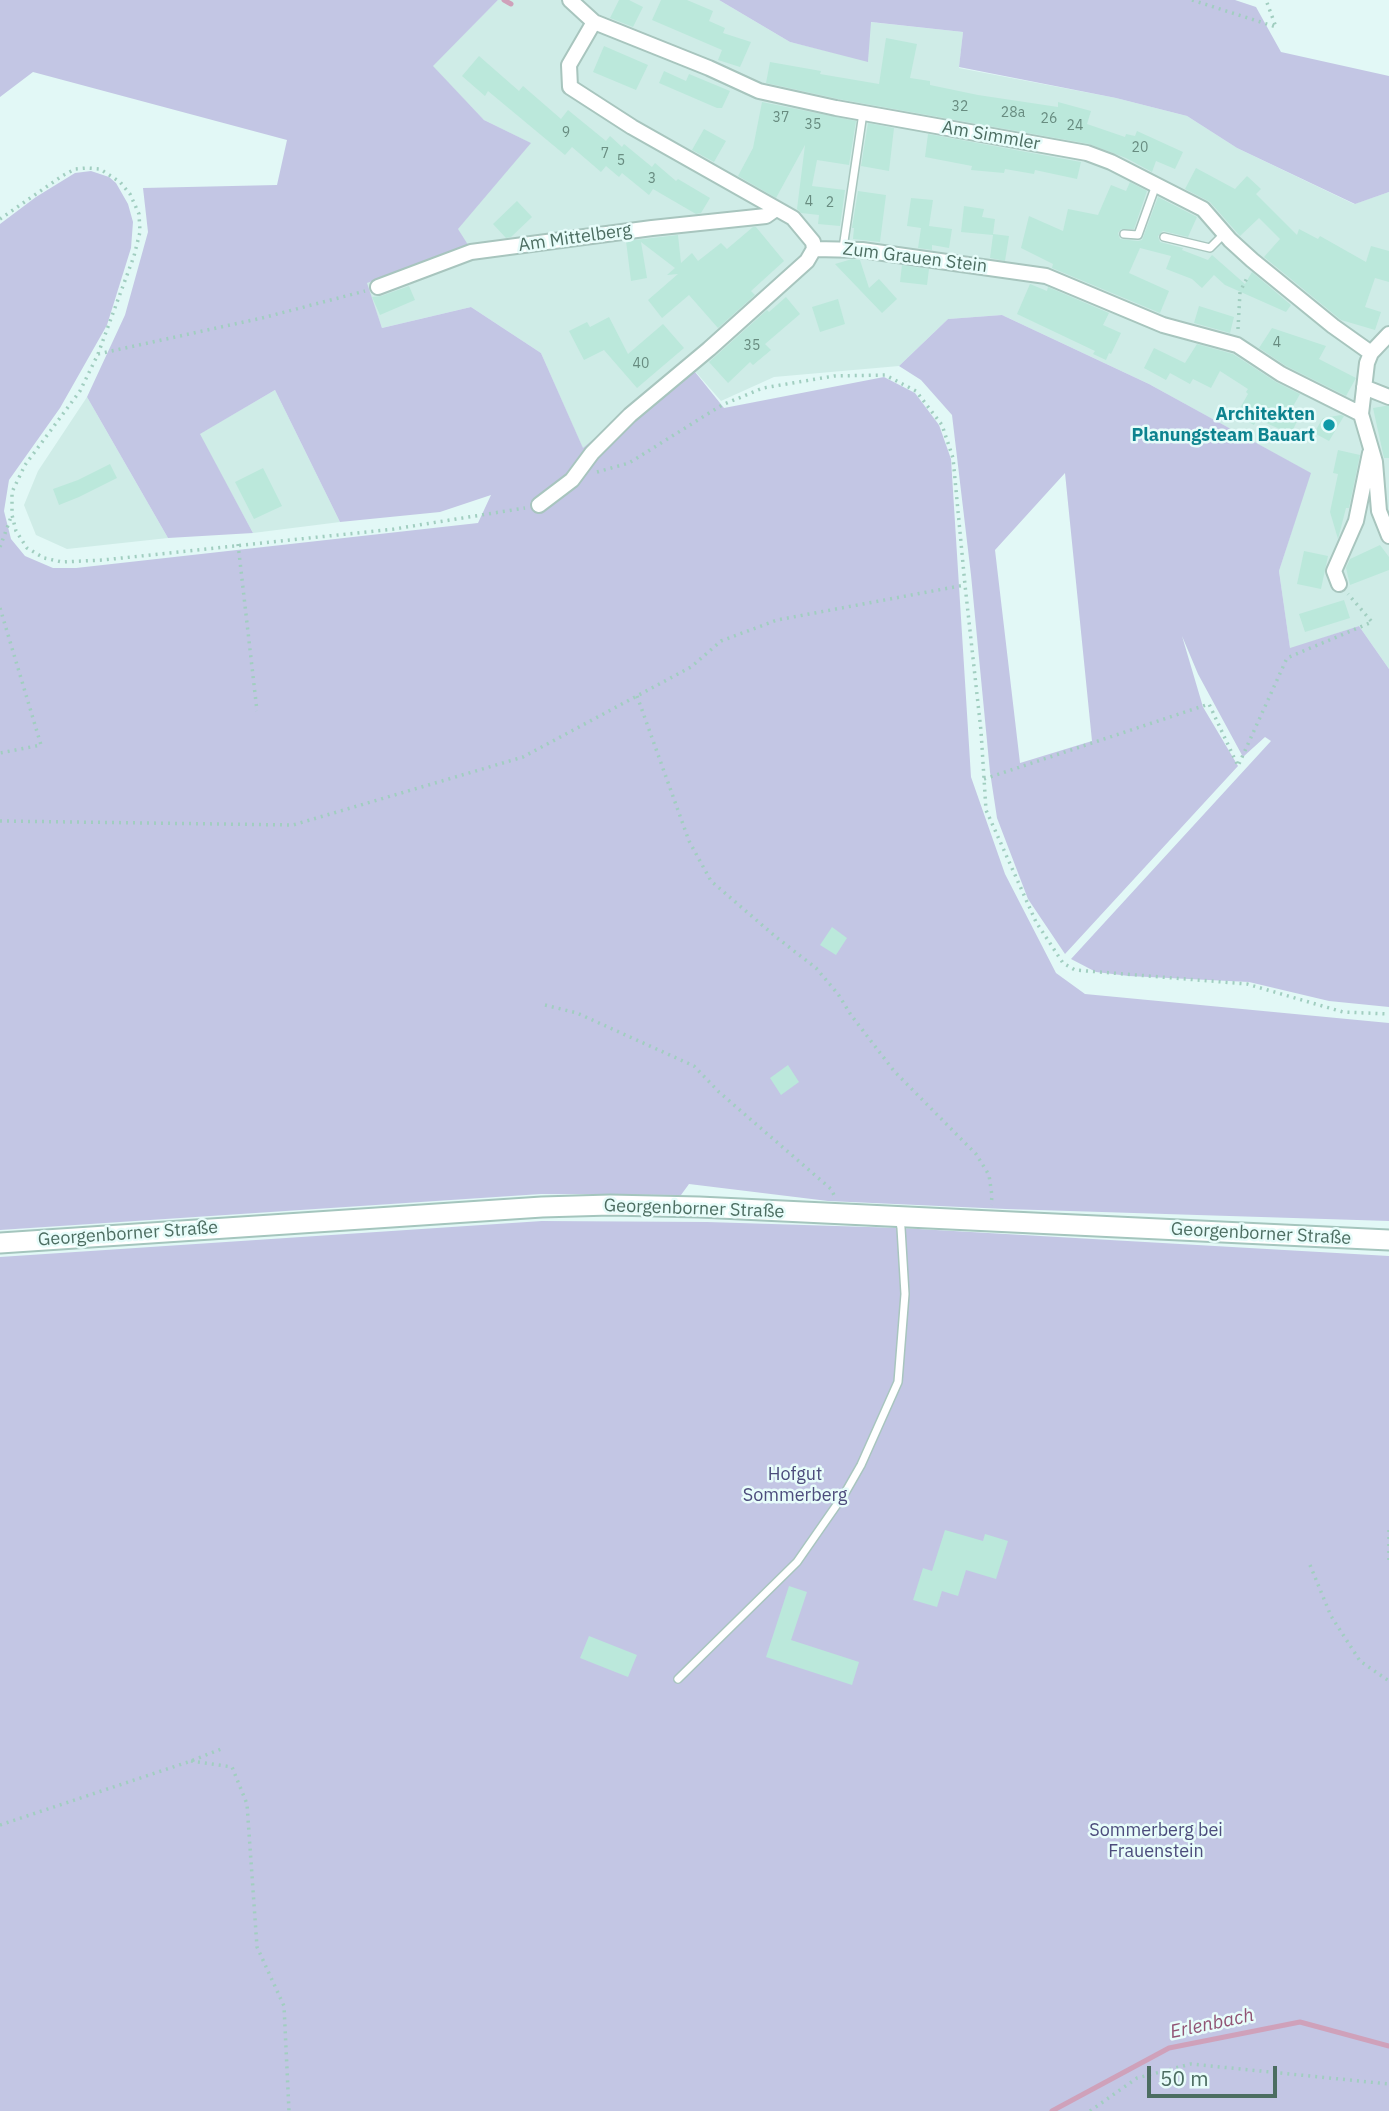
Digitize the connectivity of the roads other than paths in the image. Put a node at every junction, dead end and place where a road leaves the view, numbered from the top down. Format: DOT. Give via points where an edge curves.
graph roads {
  1 [pos="570,0"];
  2 [pos="594,22"];
  3 [pos="863,113"];
  4 [pos="1156,184"];
  5 [pos="776,209"];
  6 [pos="1224,233"];
  7 [pos="1124,234"];
  8 [pos="1164,237"];
  9 [pos="843,248"];
  10 [pos="814,249"];
  11 [pos="378,287"];
  12 [pos="1389,334"];
  13 [pos="1371,353"];
  14 [pos="1364,387"];
  15 [pos="1389,397"];
  16 [pos="1361,414"];
  17 [pos="1371,449"];
  18 [pos="540,505"];
  19 [pos="1389,536"];
  20 [pos="1339,584"];
  21 [pos="898,1217"];
  22 [pos="1389,1240"];
  23 [pos="0,1242"];
  24 [pos="678,1679"];
  1 -- 2 [label="street, Am Simmler"];
  2 -- 3 [label="street, Am Simmler" via="759,91"];
  2 -- 5 [label="street" via="569,65 570,87"];
  3 -- 4 [label="street, Am Simmler" via="1087,153"];
  3 -- 9 [label="lane"];
  4 -- 6 [label="street, Am Simmler" via="1203,209"];
  4 -- 7 [label="lane" via="1138,235"];
  5 -- 10 [label="street" via="793,218"];
  5 -- 11 [label="street, Am Mittelberg" via="766,216 471,252"];
  6 -- 8 [label="lane" via="1210,248"];
  6 -- 13 [label="street, Am Simmler"];
  9 -- 10 [label="street, Zum Grauen Stein"];
  9 -- 16 [label="street, Zum Grauen Stein" via="1046,276 1163,325 1237,345 1281,374"];
  10 -- 18 [label="street" via="807,261 631,415 572,480"];
  12 -- 13 [label="street"];
  13 -- 14 [label="street"];
  14 -- 15 [label="street"];
  14 -- 16 [label="street"];
  16 -- 17 [label="street"];
  17 -- 19 [label="street" via="1379,511"];
  17 -- 20 [label="street" via="1356,521 1334,572"];
  21 -- 22 [label="main road, Georgenborner Straße"];
  21 -- 23 [label="main road, Georgenborner Straße" via="583,1206"];
  21 -- 24 [label="lane" via="905,1294 898,1382 861,1465 797,1562"];
}
